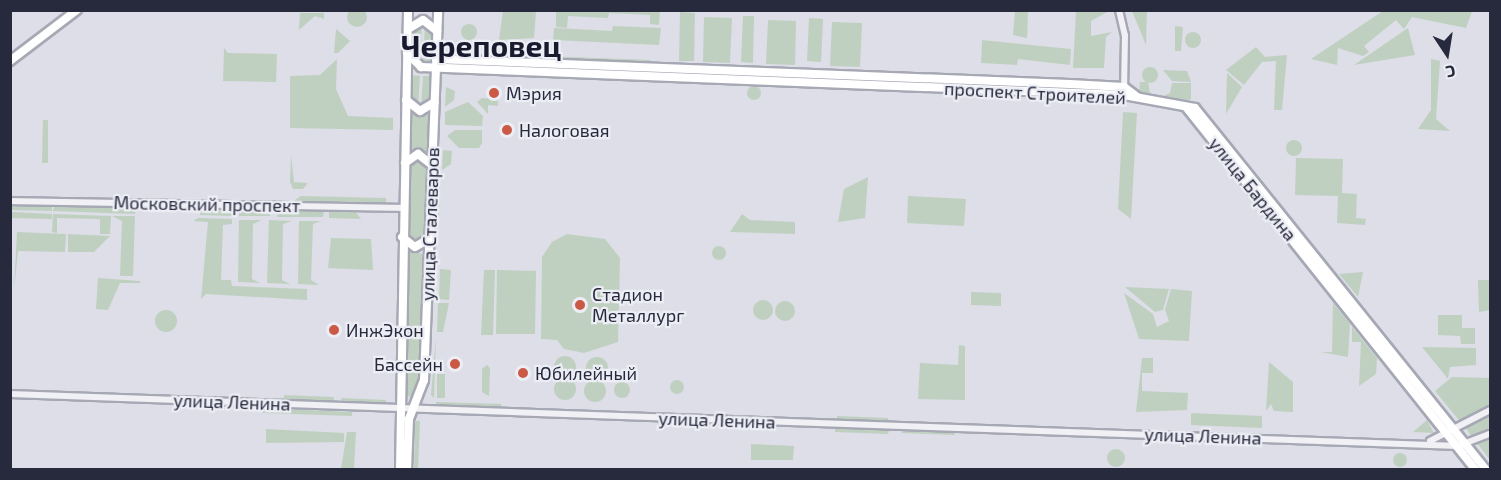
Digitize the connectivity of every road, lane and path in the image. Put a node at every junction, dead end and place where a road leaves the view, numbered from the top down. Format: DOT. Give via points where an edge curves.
graph roads {
  1 [pos="77,10"];
  2 [pos="408,10"];
  3 [pos="438,10"];
  4 [pos="1119,10"];
  5 [pos="408,29"];
  6 [pos="437,31"];
  7 [pos="407,53"];
  8 [pos="436,59"];
  9 [pos="10,61"];
  10 [pos="436,68"];
  11 [pos="1124,91"];
  12 [pos="406,100"];
  13 [pos="435,102"];
  14 [pos="1191,108"];
  15 [pos="404,166"];
  16 [pos="433,166"];
  17 [pos="10,201"];
  18 [pos="403,208"];
  19 [pos="402,235"];
  20 [pos="430,238"];
  21 [pos="10,394"];
  22 [pos="397,408"];
  23 [pos="417,409"];
  24 [pos="1491,410"];
  25 [pos="402,419"];
  26 [pos="1452,432"];
  27 [pos="1491,434"];
  28 [pos="1425,443"];
  29 [pos="1462,445"];
  30 [pos="400,470"];
  31 [pos="407,470"];
  32 [pos="1476,470"];
  33 [pos="1486,470"];
  1 -- 9 [label="main road"];
  2 -- 5 [label="main road, улица Сталеваров"];
  3 -- 6 [label="main road, улица Сталеваров"];
  4 -- 11 [label="street" via="1125,34"];
  5 -- 6 [label="main road" via="423,20"];
  5 -- 7 [label="main road, улица Сталеваров"];
  6 -- 8 [label="main road, улица Сталеваров"];
  7 -- 10 [label="main road, проспект Строителей" via="415,65"];
  7 -- 12 [label="main road, улица Сталеваров"];
  8 -- 10 [label="main road, улица Сталеваров"];
  8 -- 11 [label="main road, проспект Строителей"];
  10 -- 11 [label="main road, проспект Строителей"];
  10 -- 13 [label="main road, улица Сталеваров"];
  11 -- 14 [label="main road, проспект Строителей" via="1141,100"];
  12 -- 13 [label="main road" via="420,111"];
  12 -- 15 [label="main road, улица Сталеваров"];
  13 -- 16 [label="main road, улица Сталеваров"];
  14 -- 26 [label="main road, улица Бардина"];
  15 -- 16 [label="main road" via="418,154"];
  15 -- 18 [label="main road, улица Сталеваров"];
  16 -- 20 [label="main road, улица Сталеваров"];
  17 -- 18 [label="street, Московский проспект"];
  18 -- 19 [label="main road, улица Сталеваров"];
  19 -- 20 [label="main road" via="415,247"];
  19 -- 22 [label="main road, улица Сталеваров"];
  20 -- 23 [label="main road, улица Сталеваров" via="424,380"];
  21 -- 22 [label="street, улица Ленина"];
  22 -- 23 [label="street, улица Ленина"];
  22 -- 25 [label="main road, улица Сталеваров"];
  23 -- 25 [label="street"];
  23 -- 28 [label="street, улица Ленина"];
  23 -- 31 [label="main road, улица Сталеваров" via="409,420"];
  24 -- 26 [label="street, улица Ленина"];
  25 -- 30 [label="main road, улица Сталеваров"];
  26 -- 28 [label="street, улица Ленина"];
  26 -- 29 [label="main road, улица Бардина"];
  27 -- 29 [label="street, улица Ленина"];
  28 -- 29 [label="street, улица Ленина"];
  29 -- 32 [label="main road, улица Бардина"];
  29 -- 33 [label="main road, улица Бардина"];
}
